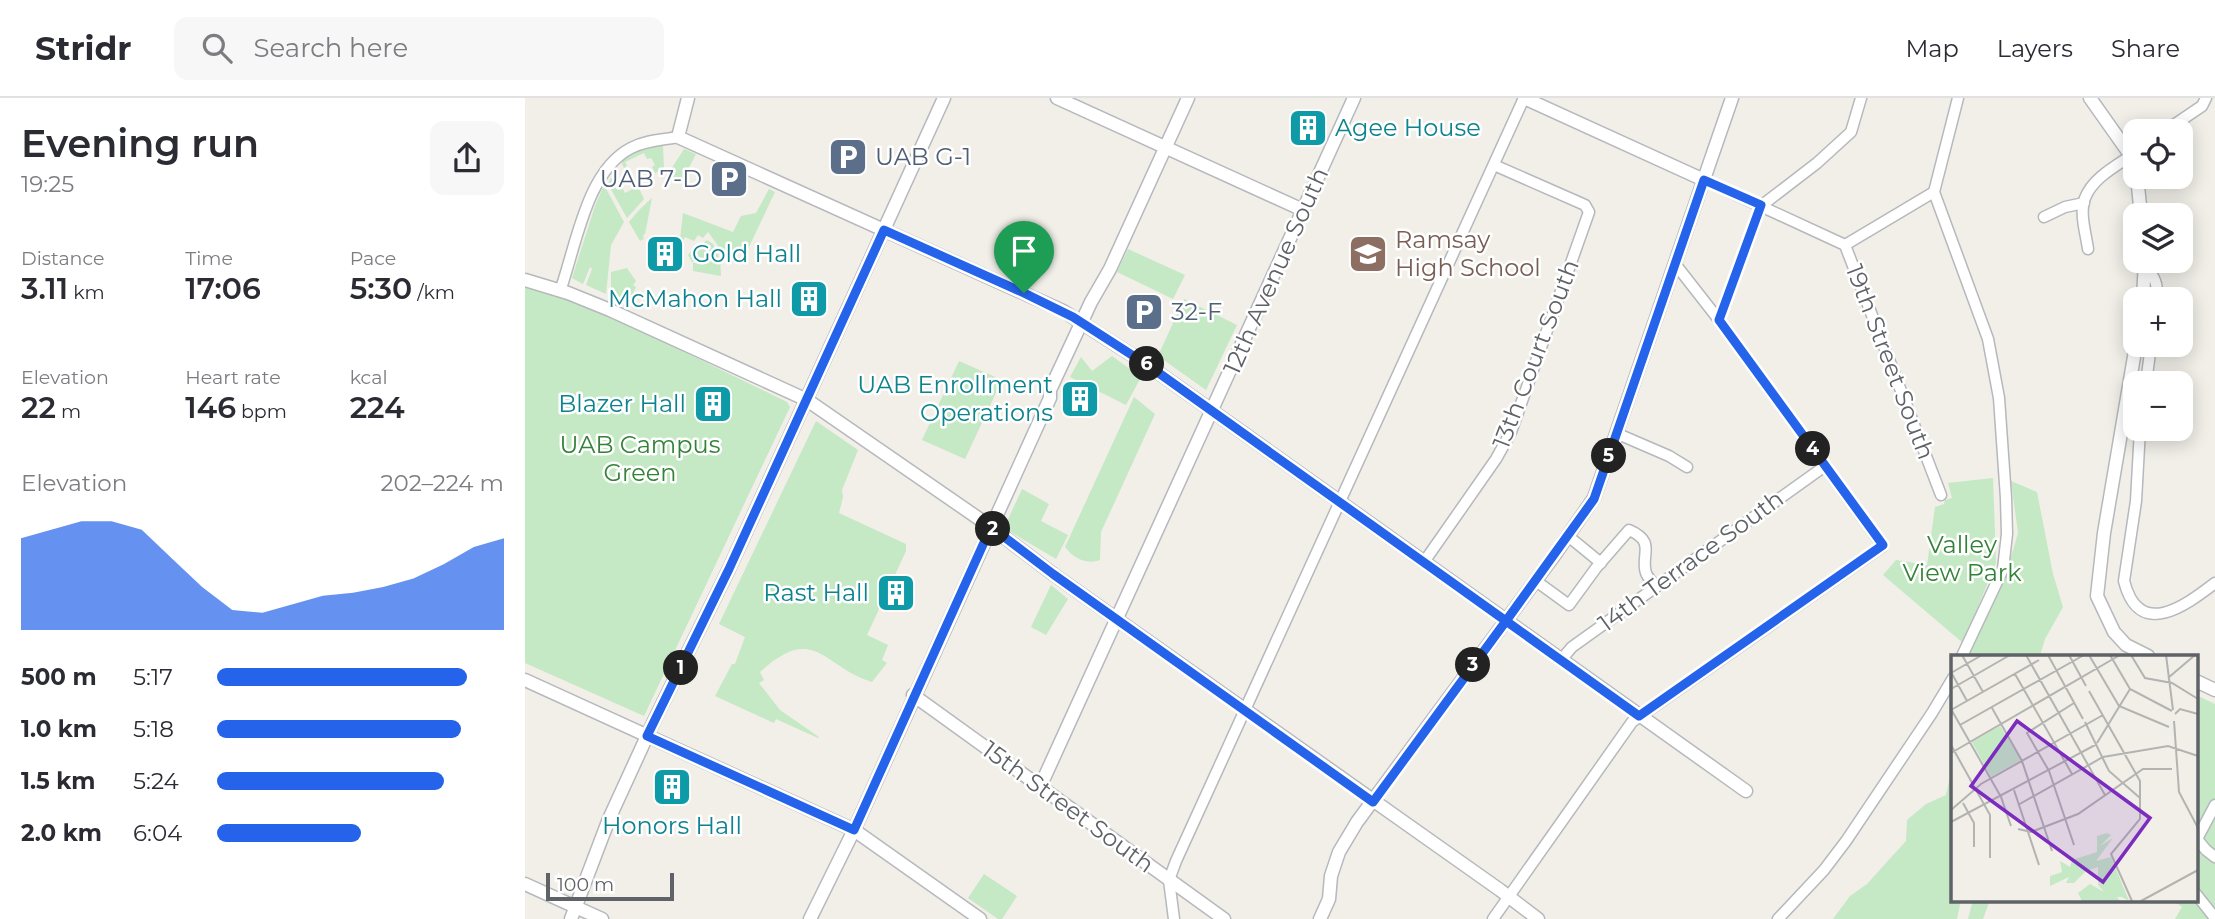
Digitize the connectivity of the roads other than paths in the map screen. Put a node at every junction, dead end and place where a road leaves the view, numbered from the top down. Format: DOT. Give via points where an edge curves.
graph roads {
  1 [pos="688,98"];
  2 [pos="944,98"];
  3 [pos="1056,98"];
  4 [pos="1188,98"];
  5 [pos="1355,98"];
  6 [pos="1524,98"];
  7 [pos="1733,98"];
  8 [pos="1861,98"];
  9 [pos="1958,98"];
  10 [pos="2090,98"];
  11 [pos="2206,98"];
  12 [pos="2182,119"];
  13 [pos="678,137"];
  14 [pos="2123,143"];
  15 [pos="1166,148"];
  16 [pos="2123,164"];
  17 [pos="1494,165"];
  18 [pos="1704,180"];
  19 [pos="1934,192"];
  20 [pos="2084,203"];
  21 [pos="1761,205"];
  22 [pos="1303,210"];
  23 [pos="2044,217"];
  24 [pos="884,230"];
  25 [pos="1845,245"];
  26 [pos="2088,249"];
  27 [pos="1676,265"];
  28 [pos="525,280"];
  29 [pos="560,291"];
  30 [pos="1719,320"];
  31 [pos="1082,322"];
  32 [pos="2134,357"];
  33 [pos="807,400"];
  34 [pos="1212,411"];
  35 [pos="1618,434"];
  36 [pos="2139,441"];
  37 [pos="1825,466"];
  38 [pos="1687,467"];
  39 [pos="1941,495"];
  40 [pos="1341,503"];
  41 [pos="991,527"];
  42 [pos="1568,536"];
  43 [pos="1424,562"];
  44 [pos="1601,563"];
  45 [pos="1536,581"];
  46 [pos="2215,583"];
  47 [pos="1655,587"];
  48 [pos="1116,618"];
  49 [pos="1506,621"];
  50 [pos="1962,655"];
  51 [pos="2146,655"];
  52 [pos="1561,660"];
  53 [pos="1951,679"];
  54 [pos="525,680"];
  55 [pos="2197,681"];
  56 [pos="2215,690"];
  57 [pos="913,695"];
  58 [pos="1245,710"];
  59 [pos="1639,716"];
  60 [pos="647,736"];
  61 [pos="1040,787"];
  62 [pos="1746,791"];
  63 [pos="1373,802"];
  64 [pos="2215,805"];
  65 [pos="854,830"];
  66 [pos="2206,854"];
  67 [pos="1170,880"];
  68 [pos="525,884"];
  69 [pos="2197,895"];
  70 [pos="1509,897"];
  71 [pos="573,913"];
  72 [pos="2215,918"];
  73 [pos="602,919"];
  74 [pos="810,919"];
  75 [pos="980,919"];
  76 [pos="1174,919"];
  77 [pos="1223,919"];
  78 [pos="1320,919"];
  79 [pos="1493,919"];
  80 [pos="1538,919"];
  81 [pos="1779,919"];
  1 -- 13 [label="street"];
  2 -- 24 [label="street"];
  3 -- 15 [label="street"];
  4 -- 15 [label="street"];
  5 -- 22 [label="street, 12th Avenue South"];
  6 -- 17 [label="street"];
  6 -- 18 [label="street, 19th Street South"];
  7 -- 18 [label="street"];
  8 -- 21 [label="street" via="1851,132"];
  9 -- 19 [label="street"];
  10 -- 14 [label="street"];
  11 -- 12 [label="street"];
  13 -- 24 [label="street"];
  13 -- 29 [label="street" via="632,147 605,170 576,232"];
  15 -- 22 [label="street"];
  15 -- 31 [label="street"];
  16 -- 20 [label="street" via="2099,178"];
  17 -- 40 [label="street"];
  17 -- 43 [label="street, 13th Court South" via="1585,205 1587,218 1511,432"];
  18 -- 21 [label="street, 19th Street South"];
  18 -- 27 [label="street"];
  19 -- 25 [label="street"];
  19 -- 50 [label="street" via="1988,339 1999,398 2007,498 2003,569"];
  20 -- 23 [label="street"];
  20 -- 26 [label="street"];
  21 -- 25 [label="street, 19th Street South"];
  21 -- 30 [label="street"];
  22 -- 34 [label="street, 12th Avenue South"];
  24 -- 31 [label="street"];
  24 -- 33 [label="street"];
  25 -- 39 [label="street, 19th Street South"];
  27 -- 30 [label="street"];
  27 -- 35 [label="street"];
  28 -- 29 [label="street"];
  29 -- 33 [label="street"];
  30 -- 37 [label="street"];
  31 -- 34 [label="street"];
  31 -- 41 [label="street"];
  32 -- 51 [label="street" via="2103,533 2097,596 2114,632 2126,645"];
  33 -- 41 [label="street"];
  33 -- 60 [label="street"];
  34 -- 40 [label="street"];
  34 -- 48 [label="street, 12th Avenue South"];
  35 -- 38 [label="street"];
  35 -- 42 [label="street" via="1594,499"];
  36 -- 46 [label="street" via="2124,581 2133,604 2158,615 2170,612"];
  37 -- 47 [label="street, 14th Terrace South"];
  37 -- 59 [label="street" via="1883,545"];
  40 -- 43 [label="street"];
  40 -- 58 [label="street"];
  41 -- 48 [label="street"];
  41 -- 57 [label="street"];
  42 -- 44 [label="street"];
  42 -- 45 [label="street"];
  43 -- 49 [label="street"];
  44 -- 45 [label="street" via="1569,605"];
  44 -- 47 [label="street" via="1629,530 1633,531 1645,545 1646,572"];
  45 -- 49 [label="street"];
  47 -- 52 [label="street, 14th Terrace South" via="1572,647"];
  48 -- 58 [label="street"];
  48 -- 61 [label="street, 12th Avenue South"];
  49 -- 52 [label="street"];
  49 -- 63 [label="street"];
  52 -- 59 [label="street"];
  53 -- 81 [label="street" via="1846,841"];
  54 -- 60 [label="street"];
  55 -- 56 [label="street"];
  57 -- 61 [label="street, 15th Street South"];
  57 -- 65 [label="street"];
  58 -- 63 [label="street"];
  58 -- 67 [label="street"];
  59 -- 62 [label="street"];
  59 -- 70 [label="street"];
  60 -- 65 [label="street"];
  60 -- 71 [label="street"];
  61 -- 67 [label="street, 15th Street South"];
  63 -- 70 [label="street"];
  63 -- 78 [label="street" via="1339,852"];
  64 -- 66 [label="street" via="2197,839"];
  65 -- 74 [label="street"];
  65 -- 75 [label="street"];
  67 -- 76 [label="street"];
  67 -- 77 [label="street, 15th Street South"];
  68 -- 71 [label="street"];
  69 -- 72 [label="street"];
  70 -- 79 [label="street"];
  70 -- 80 [label="street"];
  71 -- 73 [label="street"];
}
